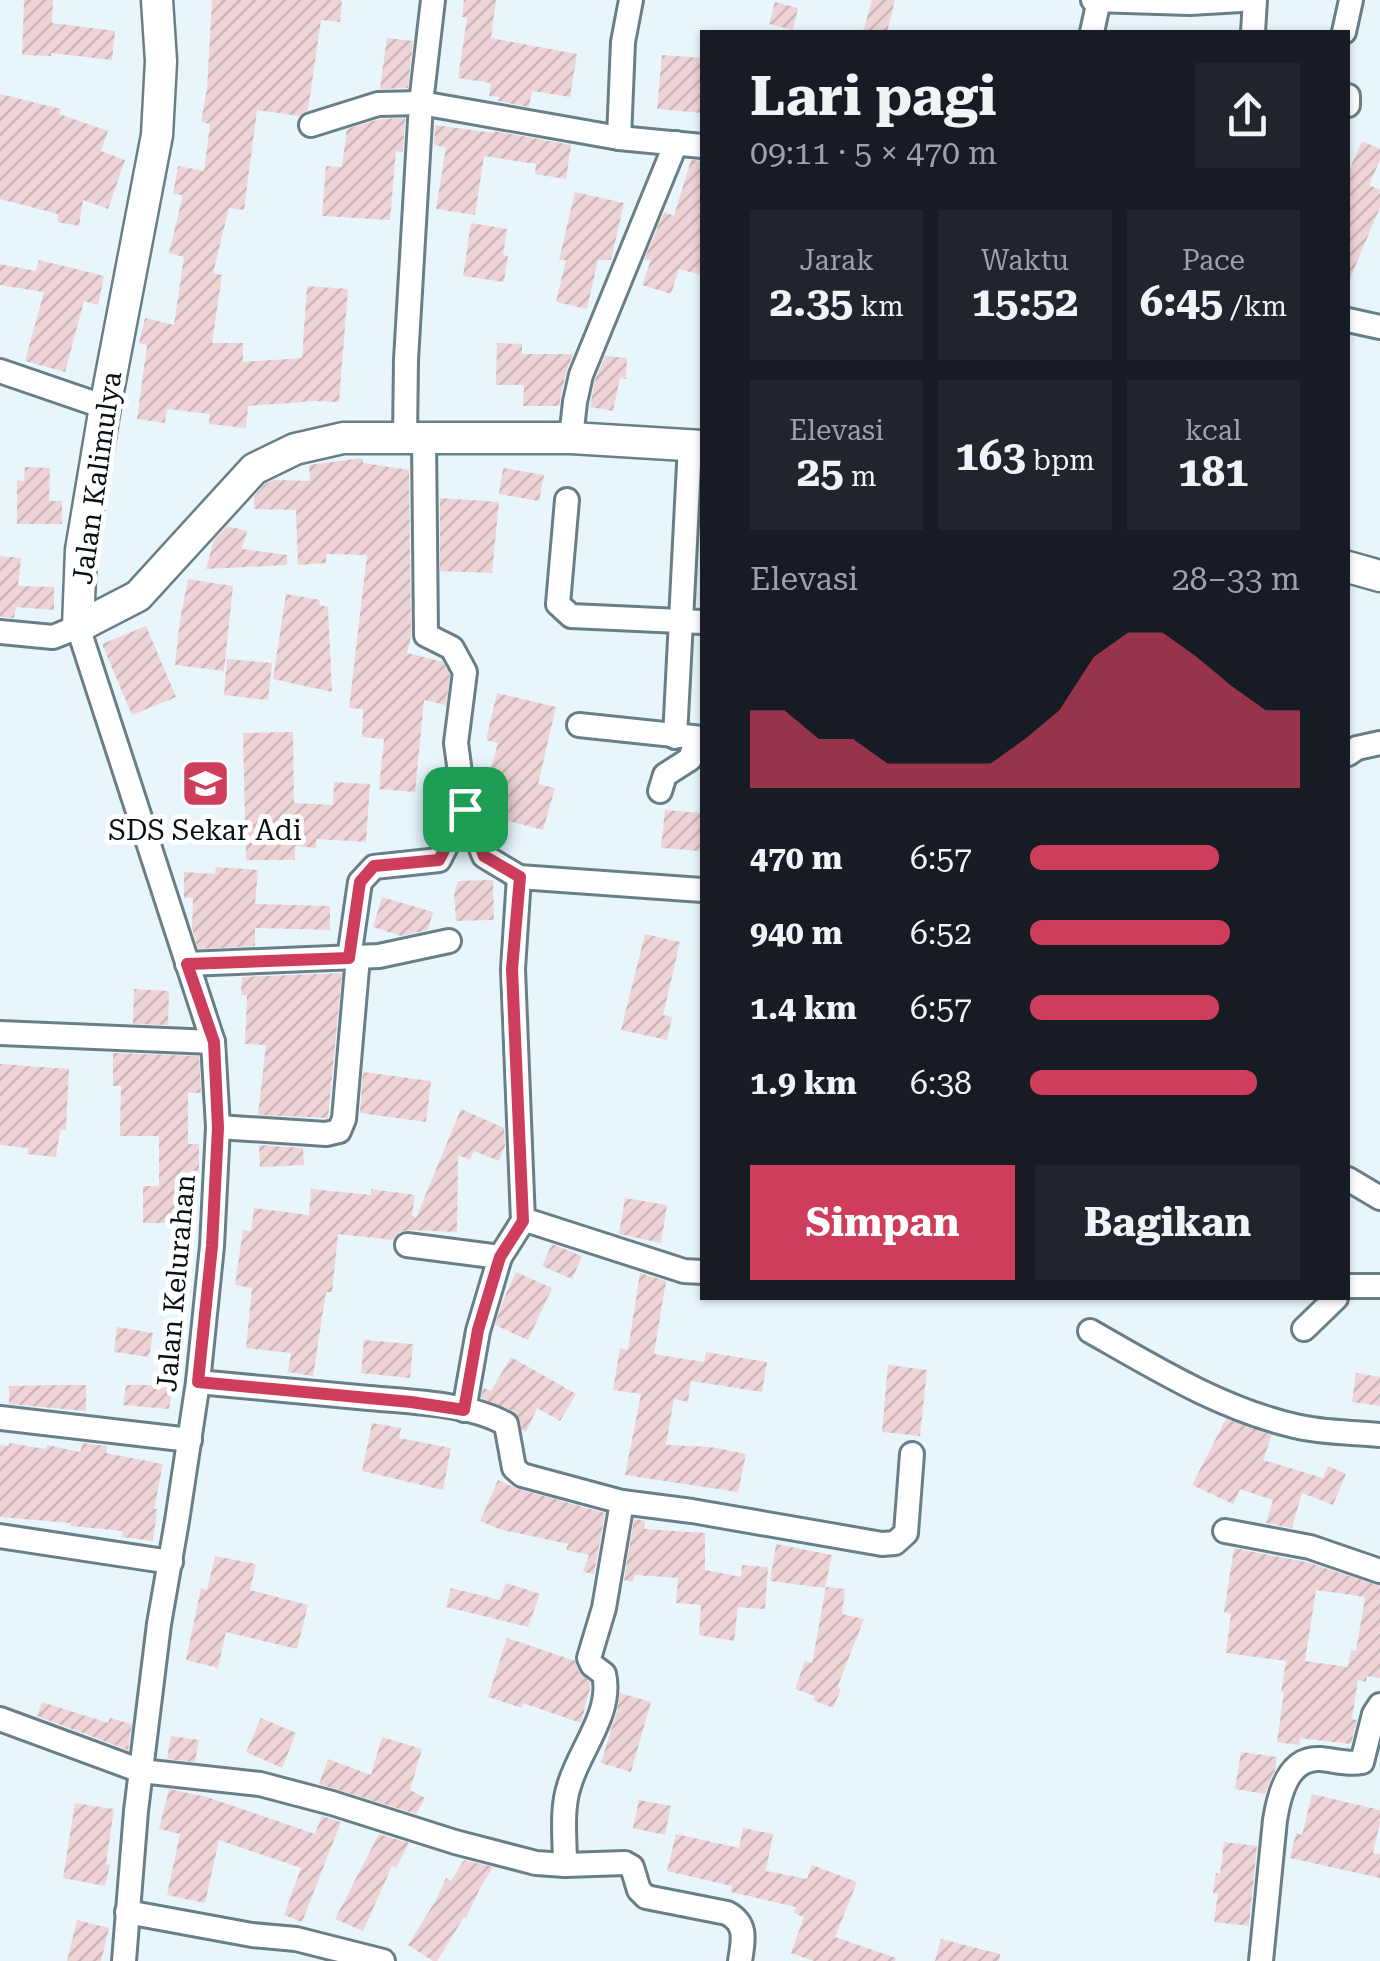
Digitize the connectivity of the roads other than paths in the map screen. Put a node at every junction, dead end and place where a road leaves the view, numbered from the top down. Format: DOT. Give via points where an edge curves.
graph roads {
  1 [pos="157,0"];
  2 [pos="433,0"];
  3 [pos="631,0"];
  4 [pos="1097,0"];
  5 [pos="1242,0"];
  6 [pos="1256,0"];
  7 [pos="1351,0"];
  8 [pos="1092,30"];
  9 [pos="1253,30"];
  10 [pos="1344,30"];
  11 [pos="421,103"];
  12 [pos="312,124"];
  13 [pos="618,138"];
  14 [pos="676,143"];
  15 [pos="700,146"];
  16 [pos="1350,320"];
  17 [pos="1380,327"];
  18 [pos="0,371"];
  19 [pos="105,406"];
  20 [pos="571,438"];
  21 [pos="414,439"];
  22 [pos="696,445"];
  23 [pos="567,500"];
  24 [pos="1350,568"];
  25 [pos="1380,576"];
  26 [pos="692,622"];
  27 [pos="78,626"];
  28 [pos="0,632"];
  29 [pos="578,725"];
  30 [pos="692,738"];
  31 [pos="1380,743"];
  32 [pos="1350,753"];
  33 [pos="660,791"];
  34 [pos="465,809"];
  35 [pos="520,877"];
  36 [pos="700,890"];
  37 [pos="449,941"];
  38 [pos="353,958"];
  39 [pos="187,964"];
  40 [pos="0,1033"];
  41 [pos="214,1042"];
  42 [pos="218,1128"];
  43 [pos="1350,1180"];
  44 [pos="1380,1198"];
  45 [pos="523,1221"];
  46 [pos="407,1245"];
  47 [pos="500,1257"];
  48 [pos="700,1272"];
  49 [pos="1350,1286"];
  50 [pos="1380,1286"];
  51 [pos="1334,1300"];
  52 [pos="1304,1329"];
  53 [pos="1090,1331"];
  54 [pos="198,1382"];
  55 [pos="464,1410"];
  56 [pos="0,1418"];
  57 [pos="1380,1435"];
  58 [pos="190,1440"];
  59 [pos="912,1454"];
  60 [pos="622,1502"];
  61 [pos="1225,1531"];
  62 [pos="0,1536"];
  63 [pos="170,1562"];
  64 [pos="1380,1571"];
  65 [pos="1380,1705"];
  66 [pos="0,1718"];
  67 [pos="141,1771"];
  68 [pos="565,1865"];
  69 [pos="127,1912"];
  70 [pos="124,1961"];
  71 [pos="383,1961"];
  72 [pos="740,1961"];
  73 [pos="1261,1961"];
  1 -- 19 [label="street, Jalan Kalimulya" via="157,136"];
  2 -- 11 [label="street"];
  3 -- 13 [label="street"];
  4 -- 5 [label="street"];
  4 -- 8 [label="street"];
  6 -- 9 [label="street"];
  7 -- 10 [label="street"];
  11 -- 12 [label="street" via="378,104"];
  11 -- 13 [label="street"];
  11 -- 21 [label="street" via="406,360"];
  13 -- 14 [label="street"];
  14 -- 15 [label="street"];
  14 -- 20 [label="street" via="581,375"];
  16 -- 17 [label="street"];
  18 -- 19 [label="street"];
  19 -- 27 [label="street, Jalan Kalimulya" via="81,550"];
  20 -- 21 [label="street, Jalan Kalimulya"];
  20 -- 22 [label="street, Jalan Kalimulya"];
  21 -- 27 [label="street, Jalan Kalimulya" via="344,438 254,469 138,596"];
  21 -- 34 [label="street" via="426,635 452,648 465,672 456,743"];
  22 -- 26 [label="street"];
  23 -- 26 [label="street" via="558,604 571,616"];
  24 -- 25 [label="street"];
  26 -- 30 [label="street"];
  27 -- 28 [label="street" via="53,637"];
  27 -- 39 [label="street, Jalan Kelurahan"];
  29 -- 30 [label="street"];
  30 -- 33 [label="street" via="690,759 665,776"];
  31 -- 32 [label="street"];
  34 -- 35 [label="street" via="484,856"];
  34 -- 38 [label="street" via="439,860 374,866 360,882"];
  35 -- 36 [label="street"];
  35 -- 45 [label="street" via="512,969"];
  37 -- 38 [label="street"];
  38 -- 39 [label="street"];
  38 -- 42 [label="street" via="339,1131"];
  39 -- 41 [label="street, Jalan Kelurahan"];
  40 -- 41 [label="street"];
  41 -- 42 [label="street, Jalan Kelurahan"];
  42 -- 54 [label="street, Jalan Kelurahan"];
  43 -- 44 [label="street"];
  45 -- 47 [label="street"];
  45 -- 48 [label="street"];
  46 -- 47 [label="street"];
  47 -- 55 [label="street"];
  49 -- 50 [label="street"];
  51 -- 52 [label="street"];
  53 -- 57 [label="street" via="1252,1415 1299,1428"];
  54 -- 55 [label="street"];
  54 -- 58 [label="street, Jalan Kelurahan"];
  55 -- 60 [label="street" via="506,1424 514,1468 522,1474"];
  56 -- 58 [label="street"];
  58 -- 63 [label="street, Jalan Kelurahan"];
  59 -- 60 [label="street" via="906,1533 892,1544"];
  60 -- 68 [label="street" via="589,1658 604,1674 606,1690 567,1790"];
  61 -- 64 [label="street" via="1310,1547"];
  62 -- 63 [label="street"];
  63 -- 67 [label="street, Jalan Kelurahan"];
  65 -- 73 [label="street" via="1362,1762 1316,1758 1289,1776 1275,1820"];
  66 -- 67 [label="street"];
  67 -- 68 [label="street" via="260,1784 455,1842"];
  67 -- 69 [label="street, Jalan Kelurahan"];
  68 -- 72 [label="street" via="625,1863 646,1896 738,1918 744,1933"];
  69 -- 70 [label="street, Jalan Kelurahan"];
  69 -- 71 [label="street" via="296,1939"];
}
